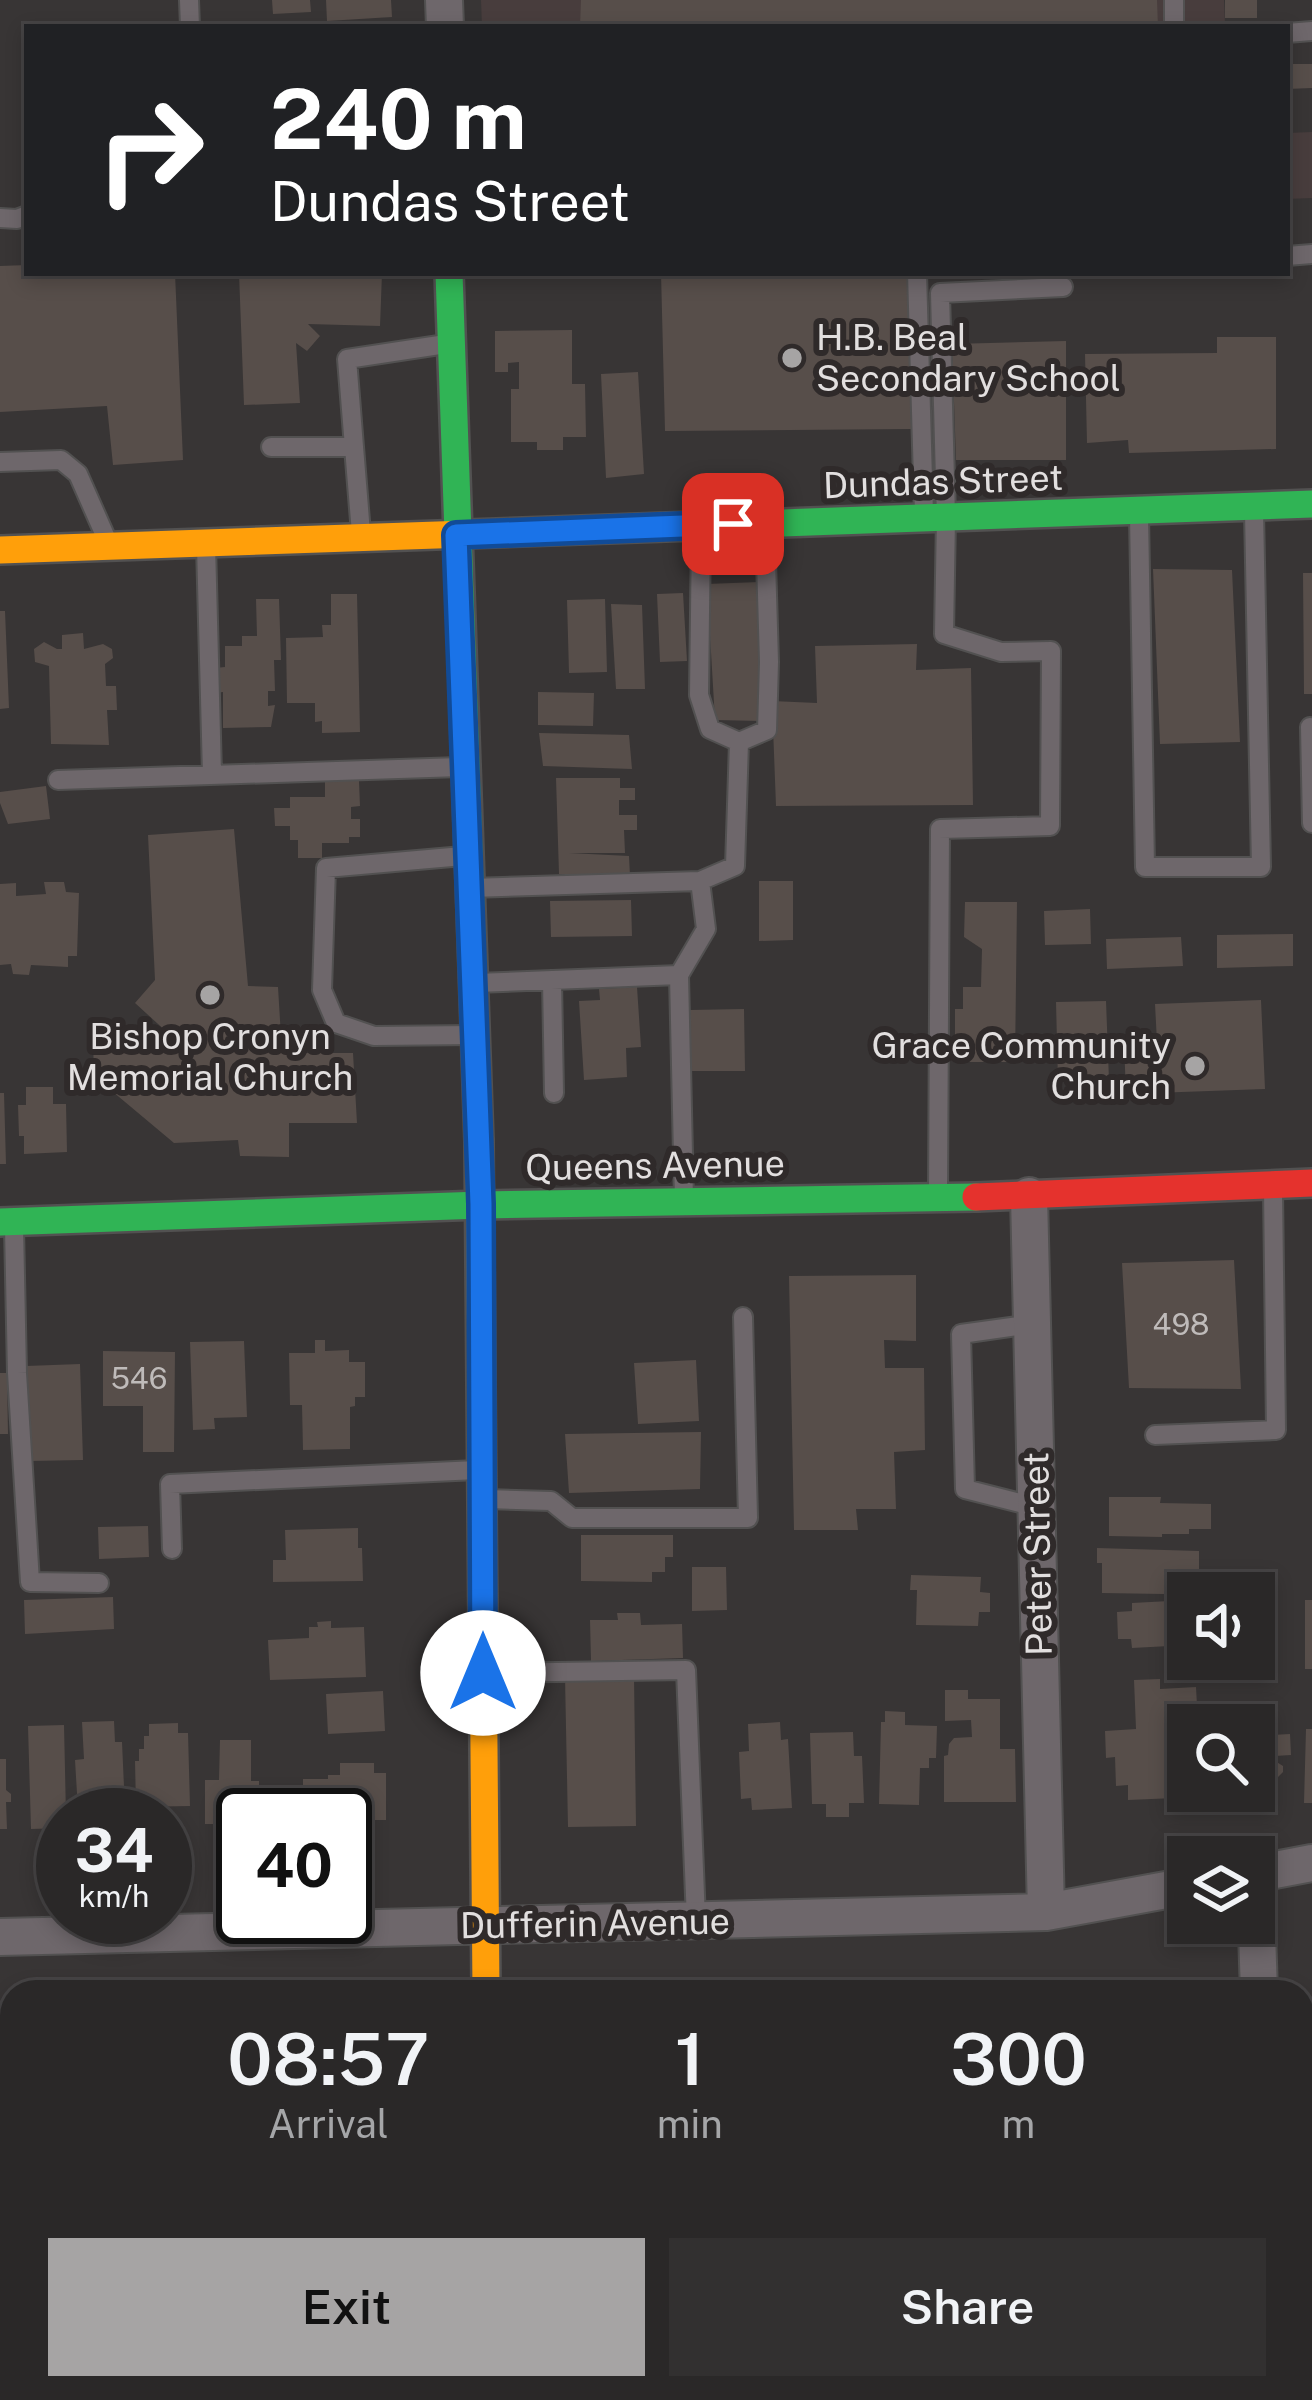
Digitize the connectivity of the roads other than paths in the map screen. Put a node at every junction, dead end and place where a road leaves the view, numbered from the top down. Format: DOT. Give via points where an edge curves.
graph roads {
  1 [pos="449,276"];
  2 [pos="917,276"];
  3 [pos="1063,286"];
  4 [pos="451,344"];
  5 [pos="271,447"];
  6 [pos="354,447"];
  7 [pos="0,462"];
  8 [pos="1312,504"];
  9 [pos="1254,506"];
  10 [pos="1139,510"];
  11 [pos="935,518"];
  12 [pos="765,523"];
  13 [pos="701,526"];
  14 [pos="456,535"];
  15 [pos="362,538"];
  16 [pos="206,543"];
  17 [pos="109,545"];
  18 [pos="0,550"];
  19 [pos="1310,727"];
  20 [pos="739,742"];
  21 [pos="465,767"];
  22 [pos="212,774"];
  23 [pos="58,780"];
  24 [pos="1312,823"];
  25 [pos="468,855"];
  26 [pos="700,881"];
  27 [pos="470,888"];
  28 [pos="679,975"];
  29 [pos="552,980"];
  30 [pos="473,984"];
  31 [pos="475,1035"];
  32 [pos="554,1093"];
  33 [pos="1312,1183"];
  34 [pos="1273,1185"];
  35 [pos="1029,1196"];
  36 [pos="938,1198"];
  37 [pos="684,1200"];
  38 [pos="481,1204"];
  39 [pos="7,1222"];
  40 [pos="743,1317"];
  41 [pos="1032,1324"];
  42 [pos="1155,1435"];
  43 [pos="482,1469"];
  44 [pos="482,1498"];
  45 [pos="1036,1507"];
  46 [pos="172,1549"];
  47 [pos="99,1583"];
  48 [pos="483,1673"];
  49 [pos="1312,1863"];
  50 [pos="1275,1870"];
  51 [pos="1167,1890"];
  52 [pos="1046,1912"];
  53 [pos="696,1920"];
  54 [pos="484,1925"];
  55 [pos="0,1937"];
  56 [pos="1257,1944"];
  57 [pos="486,1980"];
  58 [pos="1258,1980"];
  1 -- 4 [label="main road"];
  2 -- 11 [label="lane"];
  3 -- 11 [label="lane" via="940,292"];
  4 -- 6 [label="lane" via="347,359"];
  4 -- 14 [label="main road"];
  5 -- 6 [label="lane"];
  6 -- 15 [label="lane"];
  7 -- 17 [label="lane" via="61,460 78,474"];
  8 -- 9 [label="main road, Dundas Street"];
  9 -- 10 [label="main road, Dundas Street"];
  9 -- 10 [label="lane" via="1261,867 1145,867"];
  10 -- 11 [label="main road, Dundas Street"];
  11 -- 12 [label="main road, Dundas Street"];
  11 -- 36 [label="lane" via="944,634 1000,652 1051,651 1050,826 940,829"];
  12 -- 13 [label="main road, Dundas Street"];
  12 -- 20 [label="lane" via="767,730"];
  13 -- 14 [label="main road, Dundas Street"];
  13 -- 20 [label="lane" via="699,695 710,729"];
  14 -- 15 [label="main road, Dundas Street"];
  14 -- 21 [label="main road"];
  15 -- 16 [label="main road, Dundas Street"];
  16 -- 17 [label="main road, Dundas Street"];
  16 -- 22 [label="lane"];
  17 -- 18 [label="main road, Dundas Street"];
  19 -- 24 [label="lane"];
  20 -- 26 [label="lane" via="736,866"];
  21 -- 22 [label="lane"];
  21 -- 25 [label="main road"];
  22 -- 23 [label="lane"];
  25 -- 27 [label="main road"];
  25 -- 31 [label="lane" via="326,868 322,990 336,1023 359,1032"];
  26 -- 27 [label="lane"];
  26 -- 28 [label="lane" via="706,929"];
  27 -- 30 [label="main road"];
  28 -- 29 [label="lane"];
  28 -- 37 [label="lane"];
  29 -- 30 [label="lane"];
  29 -- 32 [label="lane"];
  30 -- 31 [label="main road"];
  31 -- 38 [label="main road"];
  33 -- 34 [label="main road, Queens Avenue"];
  34 -- 35 [label="main road, Queens Avenue"];
  34 -- 42 [label="lane" via="1276,1430"];
  35 -- 36 [label="main road, Queens Avenue"];
  35 -- 41 [label="street, Peter Street"];
  36 -- 37 [label="main road, Queens Avenue"];
  37 -- 38 [label="main road, Queens Avenue"];
  38 -- 39 [label="main road, Queens Avenue"];
  38 -- 43 [label="main road"];
  39 -- 47 [label="lane" via="30,1582"];
  40 -- 44 [label="lane" via="748,1518 572,1518 550,1501"];
  41 -- 45 [label="street, Peter Street"];
  41 -- 45 [label="lane" via="961,1334 965,1489"];
  43 -- 44 [label="main road"];
  43 -- 46 [label="lane" via="170,1484"];
  44 -- 48 [label="main road"];
  45 -- 52 [label="street, Peter Street"];
  48 -- 53 [label="lane" via="686,1670"];
  48 -- 54 [label="main road"];
  49 -- 50 [label="street"];
  51 -- 52 [label="street, Dufferin Avenue"];
  52 -- 53 [label="street, Dufferin Avenue"];
  53 -- 54 [label="street, Dufferin Avenue"];
  54 -- 55 [label="street, Dufferin Avenue"];
  54 -- 57 [label="main road"];
  56 -- 58 [label="street"];
}
